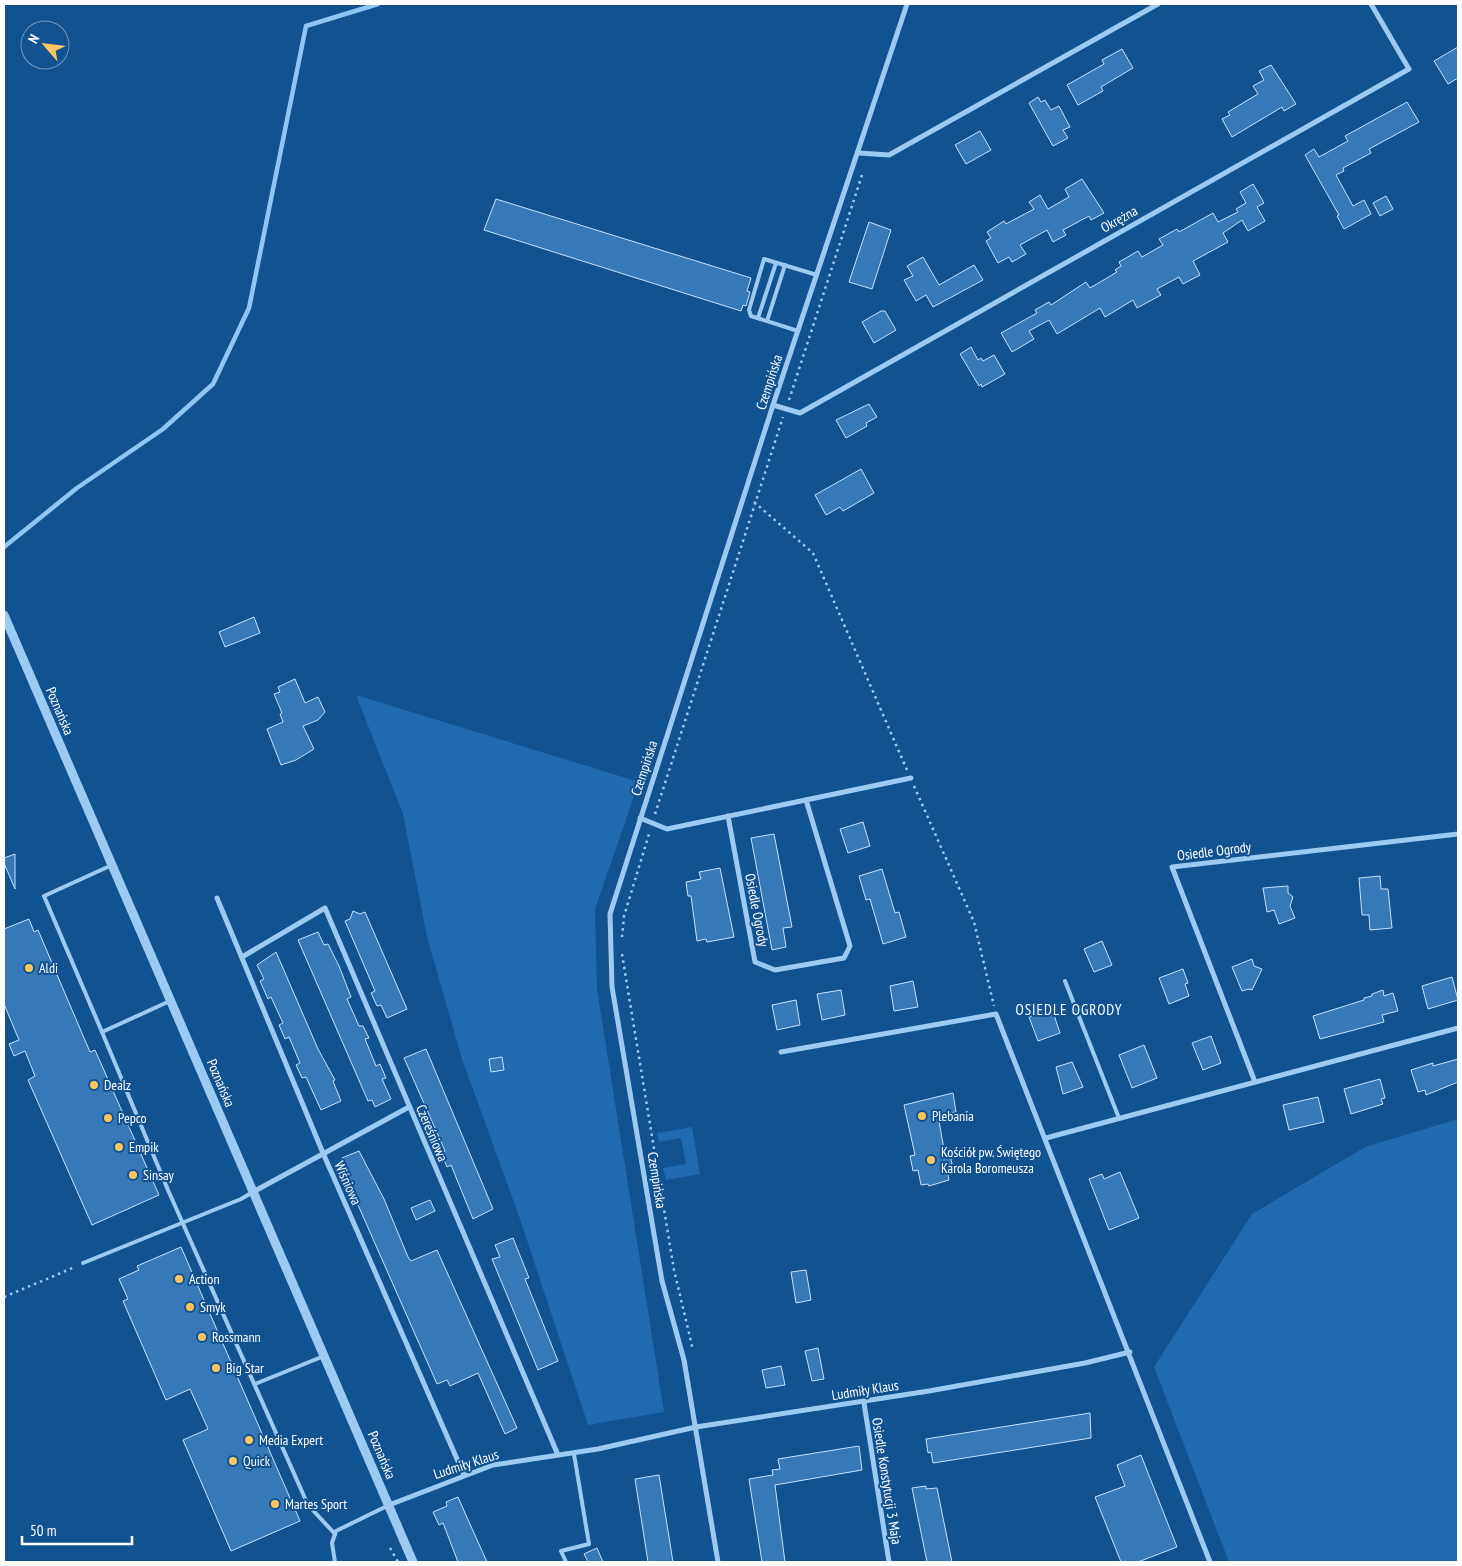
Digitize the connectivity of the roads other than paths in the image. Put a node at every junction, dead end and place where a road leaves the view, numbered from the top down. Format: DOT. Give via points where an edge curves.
graph roads {
  1 [pos="907,4"];
  2 [pos="1158,4"];
  3 [pos="1371,4"];
  4 [pos="859,152"];
  5 [pos="776,262"];
  6 [pos="785,265"];
  7 [pos="817,275"];
  8 [pos="758,318"];
  9 [pos="767,321"];
  10 [pos="798,331"];
  11 [pos="773,404"];
  12 [pos="4,615"];
  13 [pos="911,778"];
  14 [pos="806,800"];
  15 [pos="728,816"];
  16 [pos="640,818"];
  17 [pos="1458,834"];
  18 [pos="112,865"];
  19 [pos="216,898"];
  20 [pos="242,957"];
  21 [pos="1065,981"];
  22 [pos="171,1001"];
  23 [pos="1458,1028"];
  24 [pos="102,1032"];
  25 [pos="780,1052"];
  26 [pos="1256,1082"];
  27 [pos="409,1107"];
  28 [pos="1119,1118"];
  29 [pos="1046,1138"];
  30 [pos="323,1153"];
  31 [pos="253,1192"];
  32 [pos="183,1222"];
  33 [pos="83,1263"];
  34 [pos="1130,1352"];
  35 [pos="324,1356"];
  36 [pos="255,1384"];
  37 [pos="864,1402"];
  38 [pos="696,1427"];
  39 [pos="574,1454"];
  40 [pos="558,1455"];
  41 [pos="464,1475"];
  42 [pos="388,1505"];
  43 [pos="335,1534"];
  44 [pos="335,1562"];
  45 [pos="413,1562"];
  46 [pos="566,1562"];
  47 [pos="718,1562"];
  48 [pos="889,1562"];
  49 [pos="1210,1562"];
  1 -- 4 [label="street, Czempińska"];
  2 -- 4 [label="street" via="889,155"];
  3 -- 11 [label="street, Okrężna" via="1409,69 800,412"];
  4 -- 7 [label="street, Czempińska"];
  5 -- 6 [label="lane"];
  5 -- 8 [label="lane"];
  5 -- 8 [label="lane" via="764,259 749,310 751,316"];
  6 -- 7 [label="lane"];
  6 -- 9 [label="lane"];
  7 -- 10 [label="street, Czempińska"];
  8 -- 9 [label="lane"];
  9 -- 10 [label="lane"];
  10 -- 11 [label="street, Czempińska"];
  11 -- 16 [label="street, Czempińska"];
  12 -- 18 [label="street, Poznańska"];
  13 -- 14 [label="street"];
  14 -- 15 [label="street"];
  14 -- 15 [label="street, Osiedle Ogrody" via="850,946 844,958 775,970 755,962"];
  15 -- 16 [label="street" via="667,829"];
  16 -- 38 [label="street, Czempińska" via="610,914 612,987 662,1281 684,1360"];
  17 -- 26 [label="street, Osiedle Ogrody" via="1172,867"];
  18 -- 22 [label="street, Poznańska"];
  18 -- 24 [label="lane" via="44,896"];
  19 -- 20 [label="street, Wiśniowa"];
  20 -- 27 [label="street, Czereśniowa" via="325,908"];
  20 -- 30 [label="street, Wiśniowa"];
  21 -- 28 [label="lane"];
  22 -- 24 [label="lane"];
  22 -- 31 [label="street, Poznańska"];
  23 -- 26 [label="street"];
  24 -- 32 [label="lane"];
  25 -- 29 [label="street" via="996,1014"];
  26 -- 28 [label="street"];
  27 -- 30 [label="street"];
  27 -- 40 [label="street, Czereśniowa"];
  28 -- 29 [label="street"];
  29 -- 34 [label="street"];
  30 -- 31 [label="street"];
  30 -- 41 [label="street, Wiśniowa"];
  31 -- 32 [label="lane"];
  31 -- 35 [label="street, Poznańska"];
  32 -- 33 [label="lane"];
  32 -- 36 [label="lane"];
  34 -- 37 [label="street, Ludmiły Klaus"];
  34 -- 49 [label="street"];
  35 -- 36 [label="lane"];
  35 -- 42 [label="street, Poznańska"];
  36 -- 43 [label="lane" via="308,1505"];
  37 -- 38 [label="street, Ludmiły Klaus"];
  37 -- 48 [label="street, Osiedle Konstytucji 3 Maja"];
  38 -- 39 [label="street, Ludmiły Klaus"];
  38 -- 47 [label="street, Czempińska"];
  39 -- 40 [label="street, Ludmiły Klaus"];
  39 -- 46 [label="lane" via="589,1544 561,1551"];
  40 -- 41 [label="street, Ludmiły Klaus" via="493,1465"];
  41 -- 42 [label="street, Ludmiły Klaus"];
  42 -- 43 [label="lane" via="339,1528"];
  42 -- 45 [label="street, Poznańska"];
  43 -- 44 [label="lane" via="332,1550"];
}
